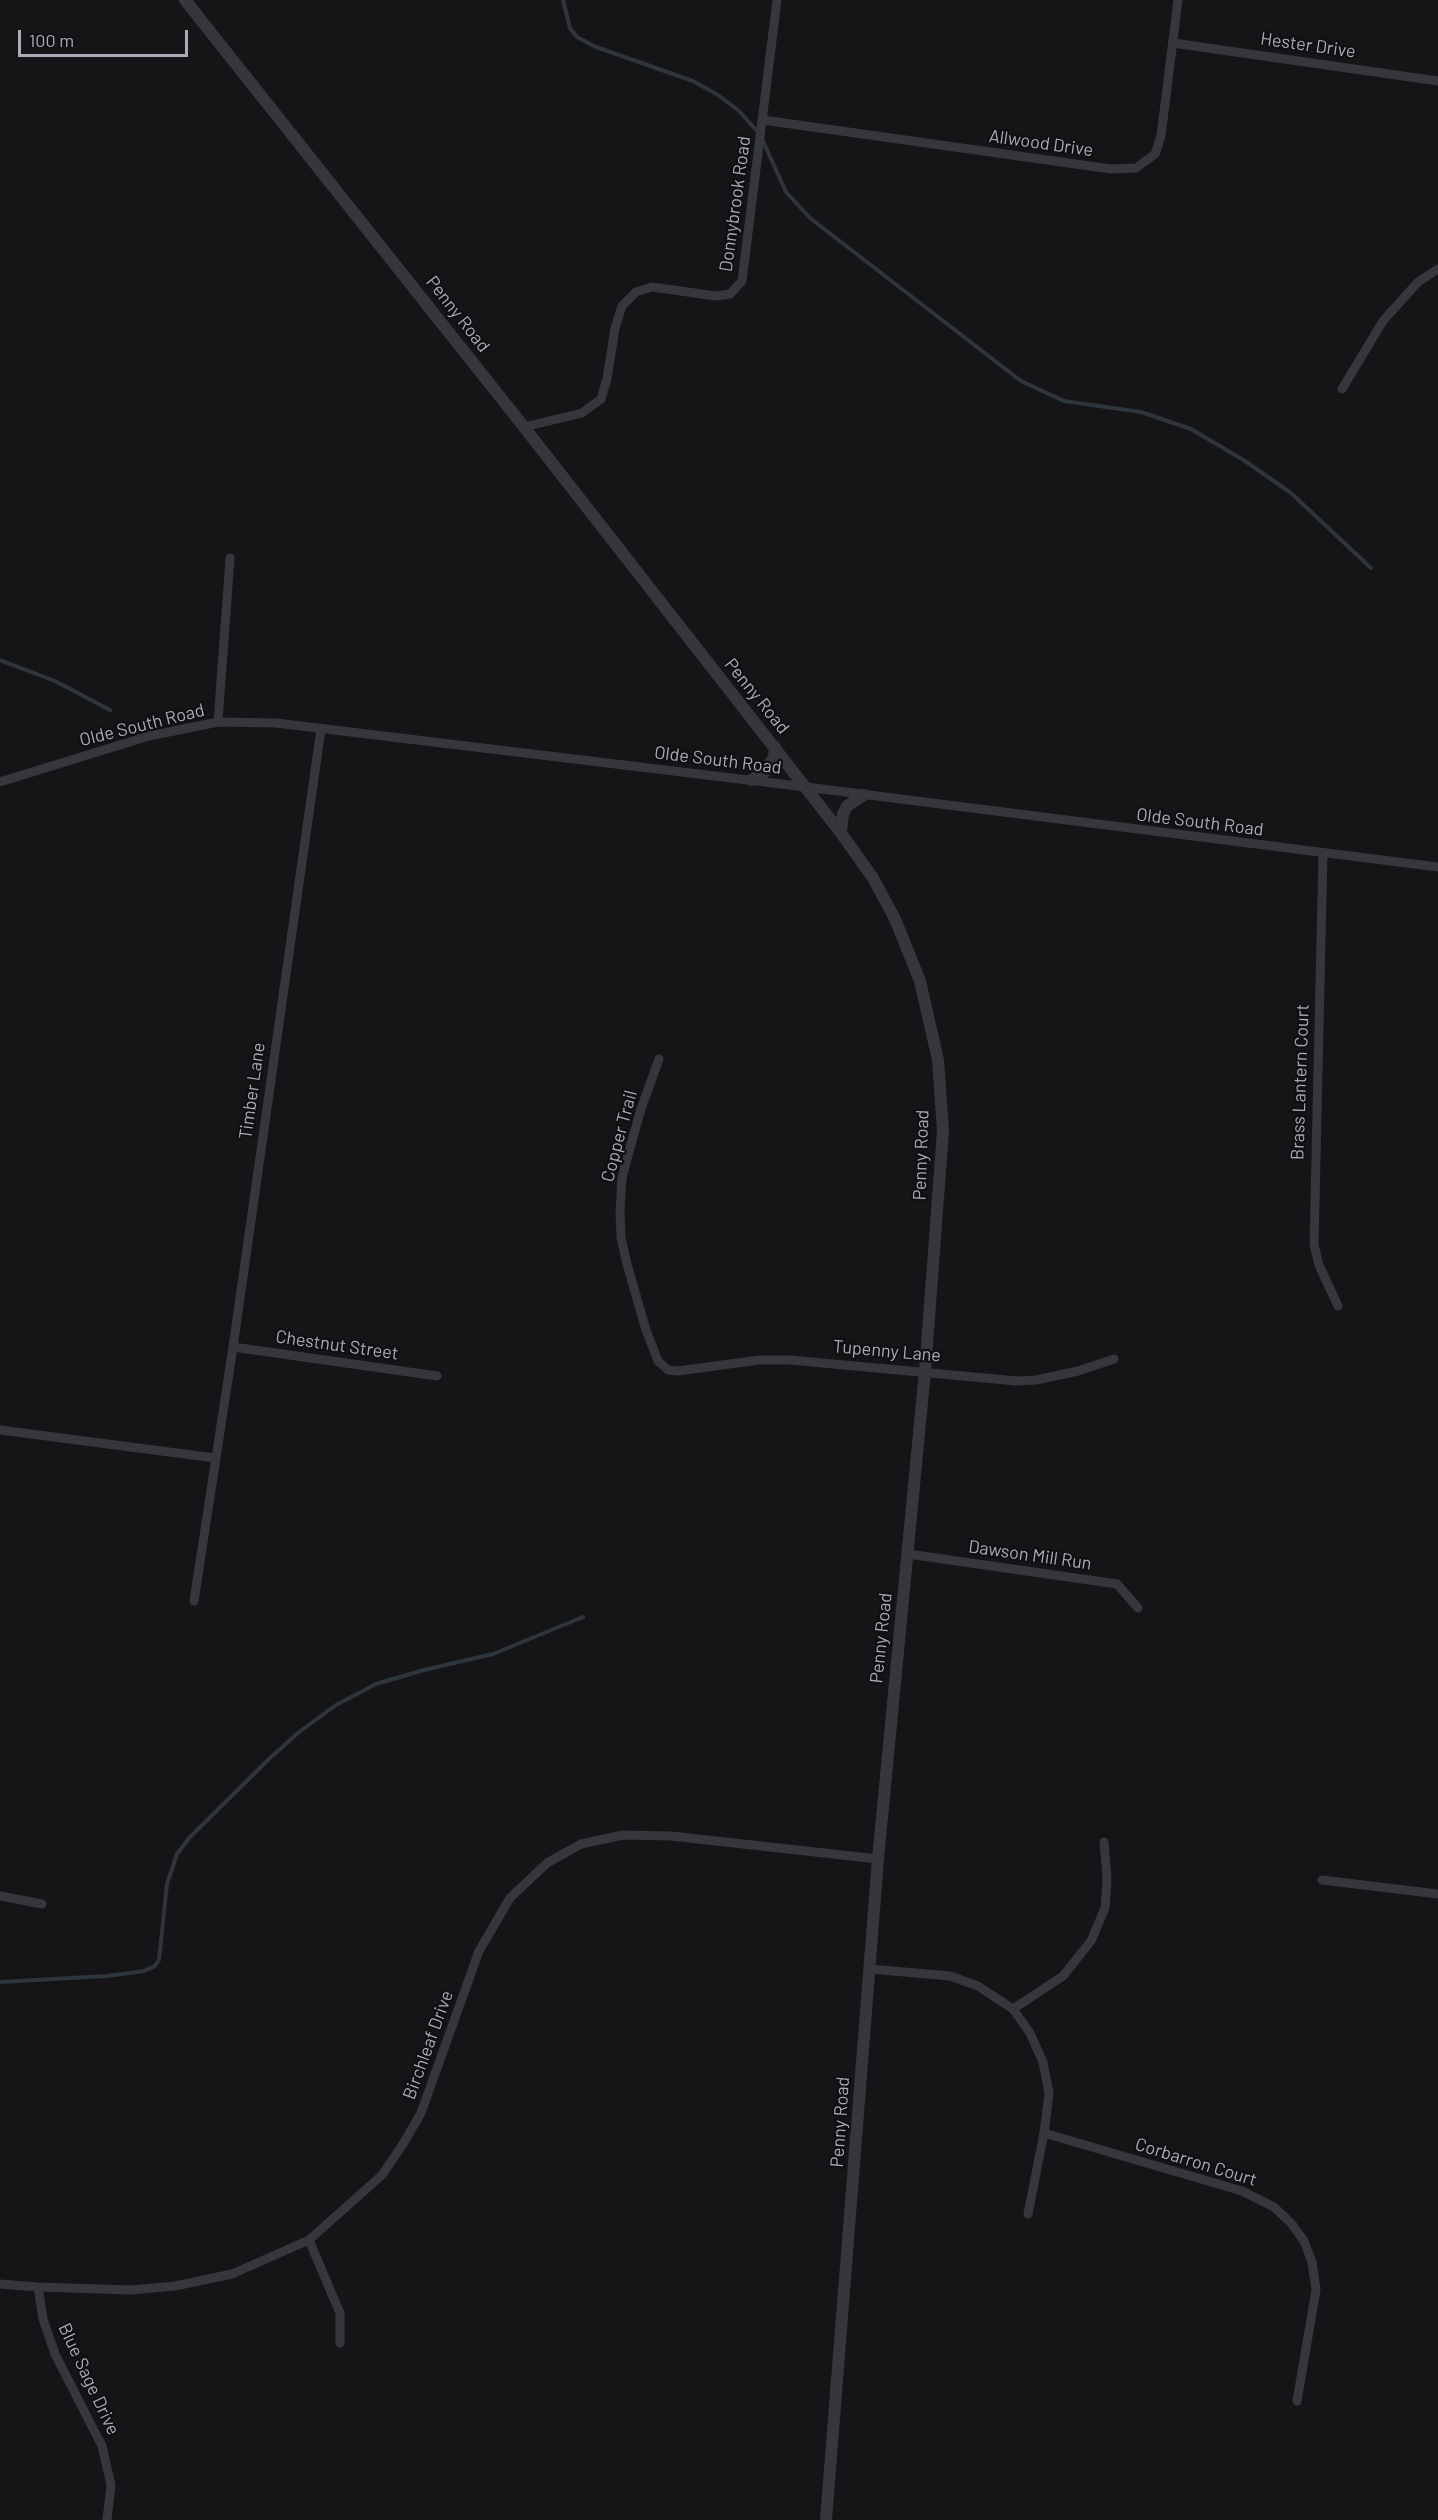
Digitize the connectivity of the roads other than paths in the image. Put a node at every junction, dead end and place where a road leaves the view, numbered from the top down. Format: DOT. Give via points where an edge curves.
graph roads {
  1 [pos="185,0"];
  2 [pos="777,0"];
  3 [pos="1178,0"];
  4 [pos="1173,43"];
  5 [pos="1438,81"];
  6 [pos="763,120"];
  7 [pos="1438,269"];
  8 [pos="1342,390"];
  9 [pos="524,427"];
  10 [pos="230,558"];
  11 [pos="218,722"];
  12 [pos="321,729"];
  13 [pos="775,747"];
  14 [pos="750,780"];
  15 [pos="0,782"];
  16 [pos="806,787"];
  17 [pos="864,795"];
  18 [pos="841,833"];
  19 [pos="1323,854"];
  20 [pos="1438,867"];
  21 [pos="659,1059"];
  22 [pos="1338,1306"];
  23 [pos="232,1347"];
  24 [pos="1114,1359"];
  25 [pos="658,1361"];
  26 [pos="925,1371"];
  27 [pos="437,1376"];
  28 [pos="0,1430"];
  29 [pos="215,1458"];
  30 [pos="908,1554"];
  31 [pos="194,1601"];
  32 [pos="1138,1608"];
  33 [pos="1104,1842"];
  34 [pos="878,1859"];
  35 [pos="1322,1880"];
  36 [pos="1438,1894"];
  37 [pos="0,1896"];
  38 [pos="42,1904"];
  39 [pos="870,1969"];
  40 [pos="1013,2009"];
  41 [pos="1044,2133"];
  42 [pos="1028,2214"];
  43 [pos="309,2240"];
  44 [pos="0,2284"];
  45 [pos="38,2287"];
  46 [pos="340,2343"];
  47 [pos="1297,2401"];
  48 [pos="107,2520"];
  49 [pos="826,2520"];
  1 -- 9 [label="street, Penny Road"];
  2 -- 6 [label="street, Donnybrook Road"];
  3 -- 4 [label="street, Allwood Drive"];
  4 -- 5 [label="street, Hester Drive"];
  4 -- 6 [label="street, Allwood Drive" via="1161,136 1155,154 1136,168 1111,169"];
  6 -- 9 [label="street, Donnybrook Road" via="742,281 730,294 716,296 652,287 636,292 622,306 601,399 582,413"];
  7 -- 8 [label="street" via="1418,282 1383,321"];
  9 -- 13 [label="street, Penny Road"];
  10 -- 11 [label="street"];
  11 -- 12 [label="street, Olde South Road"];
  11 -- 15 [label="street, Olde South Road" via="149,736"];
  12 -- 14 [label="street, Olde South Road"];
  12 -- 23 [label="street, Timber Lane"];
  13 -- 14 [label="street" via="765,772"];
  13 -- 16 [label="street, Penny Road"];
  14 -- 16 [label="street, Olde South Road"];
  16 -- 17 [label="street, Olde South Road"];
  16 -- 18 [label="street, Penny Road"];
  17 -- 18 [label="street" via="847,806"];
  17 -- 19 [label="street, Olde South Road"];
  18 -- 26 [label="street, Penny Road" via="873,878 895,919 920,981 938,1060 944,1131"];
  19 -- 20 [label="street, Olde South Road"];
  19 -- 22 [label="street, Brass Lantern Court" via="1314,1245"];
  21 -- 25 [label="street, Copper Trail" via="622,1178 620,1211 627,1264"];
  23 -- 27 [label="street, Chestnut Street"];
  23 -- 29 [label="street, Timber Lane"];
  24 -- 26 [label="street, Tupenny Lane" via="1036,1380"];
  25 -- 26 [label="street, Tupenny Lane" via="668,1370 678,1371 759,1360"];
  26 -- 30 [label="street, Penny Road"];
  28 -- 29 [label="street"];
  29 -- 31 [label="street, Timber Lane"];
  30 -- 32 [label="street, Dawson Mill Run" via="1117,1584"];
  30 -- 34 [label="street, Penny Road"];
  33 -- 40 [label="street" via="1105,1908 1091,1941 1063,1976"];
  34 -- 39 [label="street, Penny Road"];
  34 -- 43 [label="street, Birchleaf Drive" via="671,1836 623,1835 580,1844 547,1863 510,1898 485,1937 421,2113 402,2144 382,2175"];
  35 -- 36 [label="street"];
  37 -- 38 [label="street"];
  39 -- 40 [label="street" via="950,1976 978,1986"];
  39 -- 49 [label="street, Penny Road"];
  40 -- 41 [label="street" via="1043,2062 1049,2092"];
  41 -- 42 [label="street"];
  41 -- 47 [label="street, Corbarron Court" via="1242,2191 1274,2207 1291,2223 1312,2262 1316,2290"];
  43 -- 45 [label="street, Birchleaf Drive" via="231,2274 175,2286 131,2290"];
  43 -- 46 [label="street" via="340,2313"];
  44 -- 45 [label="street, Birchleaf Drive"];
  45 -- 48 [label="street, Blue Sage Drive" via="55,2354 102,2446 111,2485"];
}
